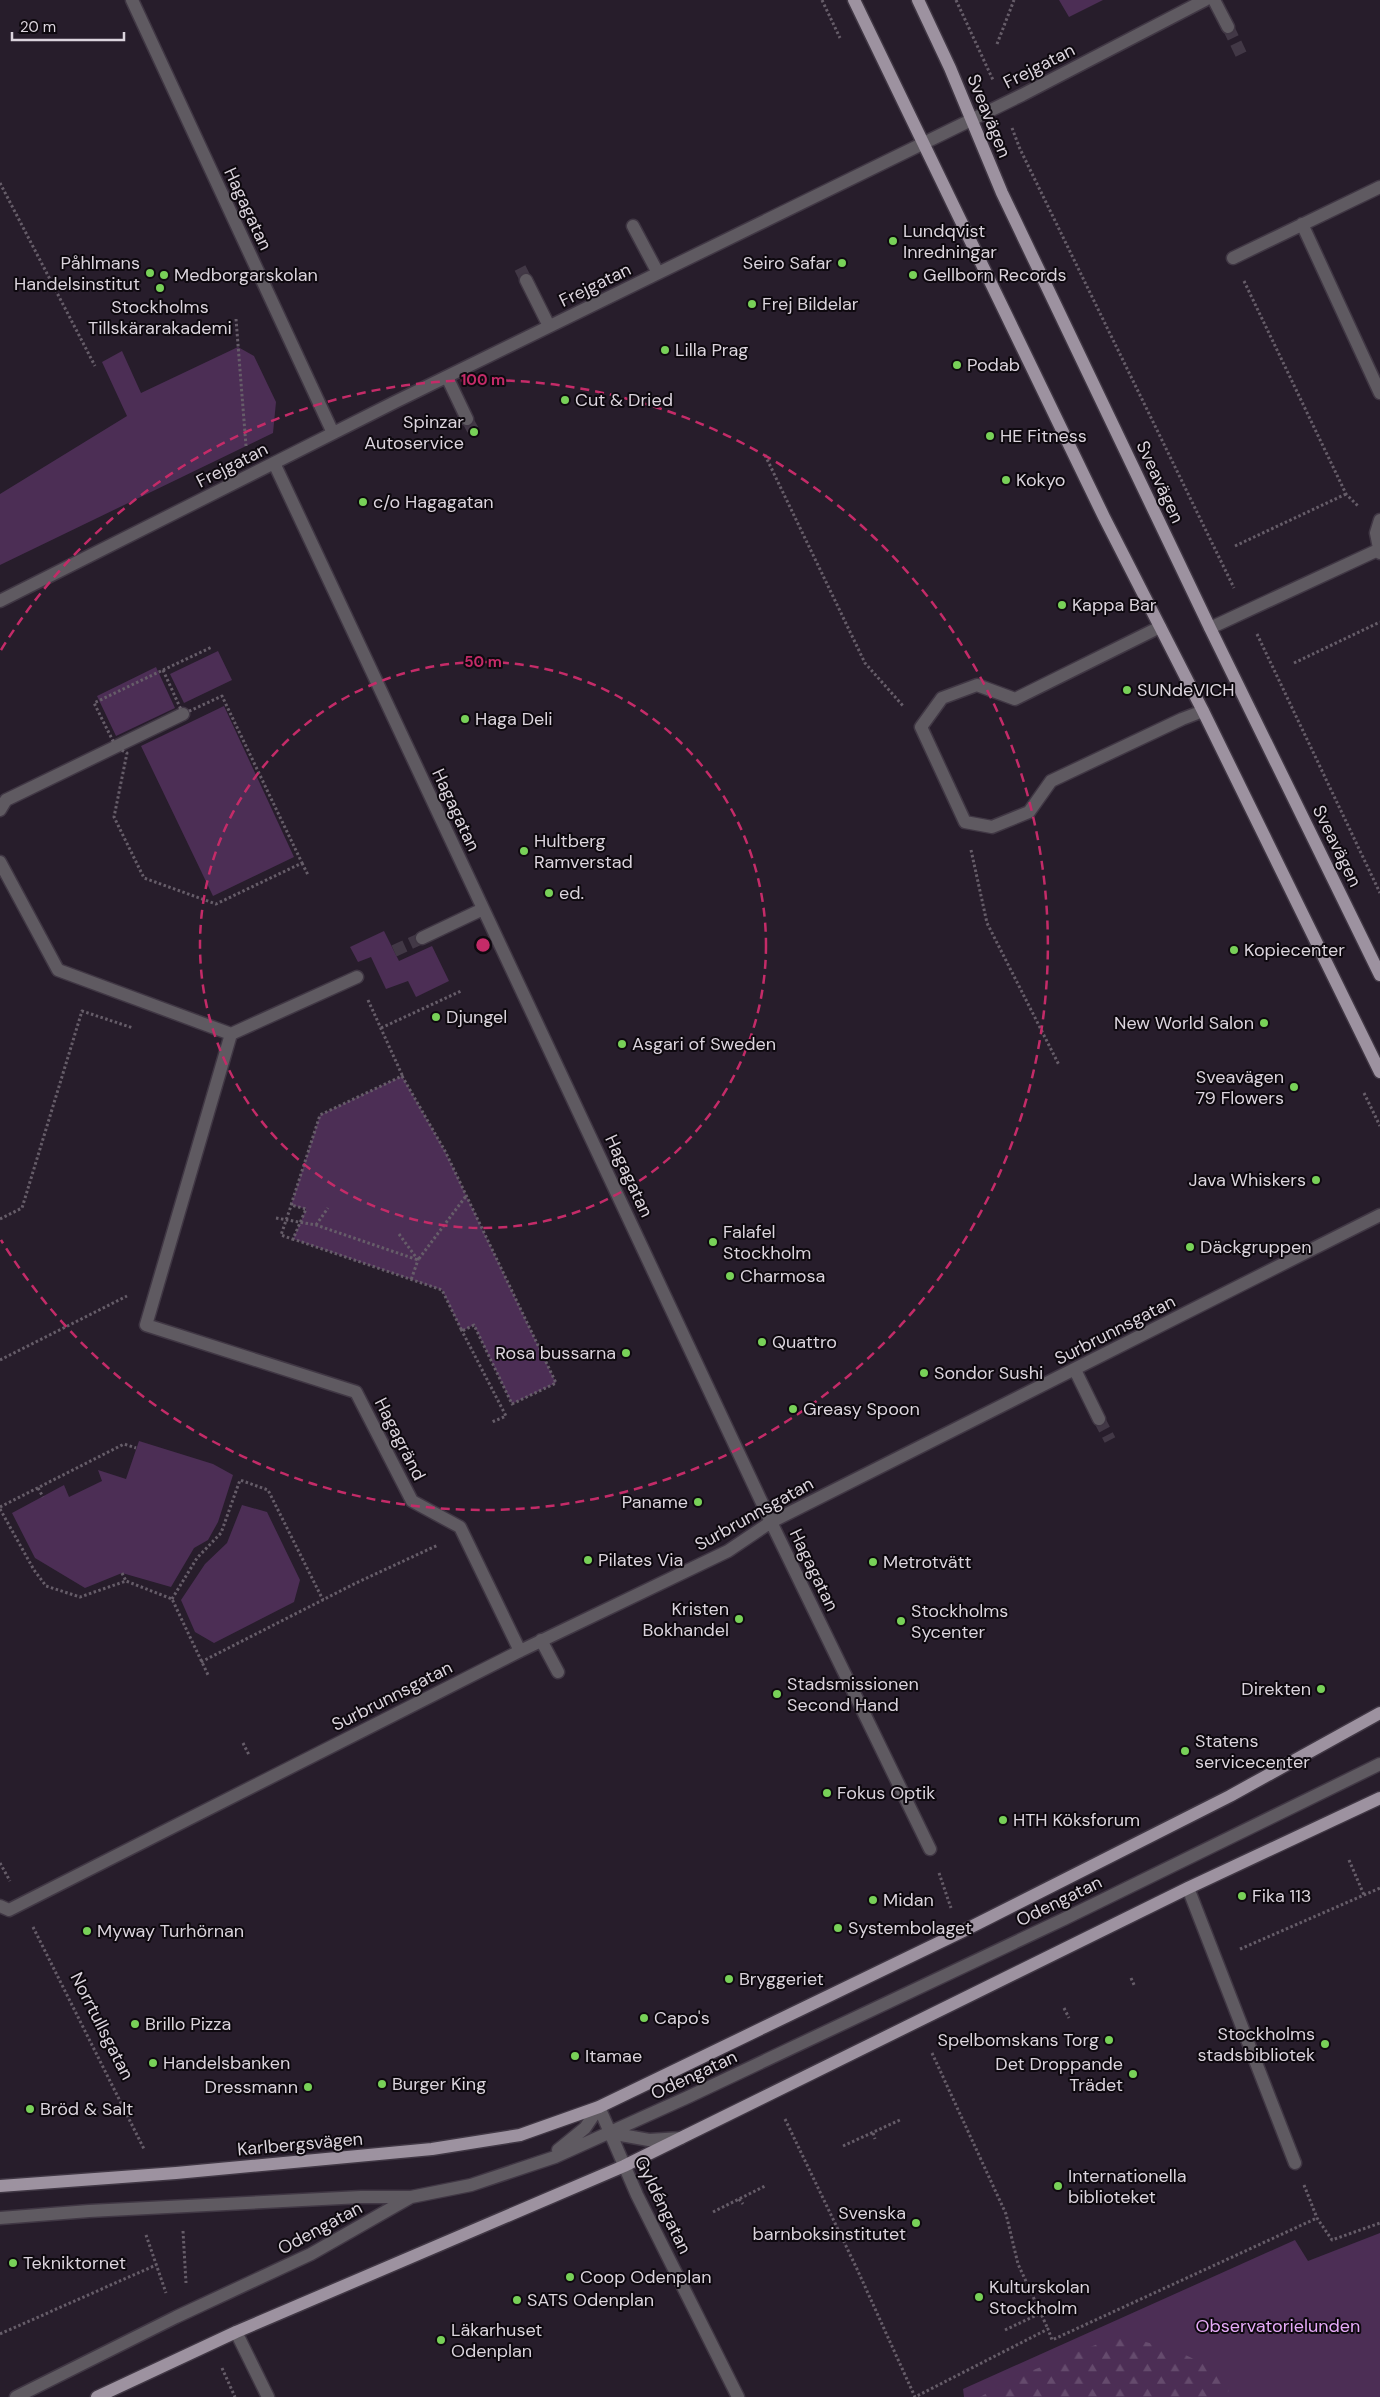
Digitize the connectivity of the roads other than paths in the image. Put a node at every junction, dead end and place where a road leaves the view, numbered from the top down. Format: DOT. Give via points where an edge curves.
graph roads {
  1 [pos="132,0"];
  2 [pos="854,0"];
  3 [pos="918,0"];
  4 [pos="1206,0"];
  5 [pos="1214,0"];
  6 [pos="1228,27"];
  7 [pos="972,117"];
  8 [pos="922,142"];
  9 [pos="1380,187"];
  10 [pos="1302,224"];
  11 [pos="633,226"];
  12 [pos="1233,258"];
  13 [pos="658,273"];
  14 [pos="526,280"];
  15 [pos="549,326"];
  16 [pos="447,377"];
  17 [pos="1380,393"];
  18 [pos="467,419"];
  19 [pos="333,433"];
  20 [pos="274,463"];
  21 [pos="1379,522"];
  22 [pos="1379,552"];
  23 [pos="0,601"];
  24 [pos="1160,627"];
  25 [pos="1210,628"];
  26 [pos="1203,711"];
  27 [pos="183,714"];
  28 [pos="0,810"];
  29 [pos="0,862"];
  30 [pos="483,909"];
  31 [pos="422,938"];
  32 [pos="1380,974"];
  33 [pos="357,977"];
  34 [pos="231,1034"];
  35 [pos="1380,1072"];
  36 [pos="1380,1215"];
  37 [pos="1075,1370"];
  38 [pos="1099,1419"];
  39 [pos="771,1522"];
  40 [pos="541,1640"];
  41 [pos="520,1651"];
  42 [pos="558,1672"];
  43 [pos="1380,1713"];
  44 [pos="1380,1764"];
  45 [pos="1380,1798"];
  46 [pos="930,1849"];
  47 [pos="1188,1888"];
  48 [pos="5,1908"];
  49 [pos="599,2107"];
  50 [pos="610,2133"];
  51 [pos="681,2138"];
  52 [pos="543,2161"];
  53 [pos="1296,2164"];
  54 [pos="624,2166"];
  55 [pos="0,2186"];
  56 [pos="412,2198"];
  57 [pos="0,2218"];
  58 [pos="236,2332"];
  59 [pos="16,2397"];
  60 [pos="97,2397"];
  61 [pos="268,2397"];
  62 [pos="738,2397"];
  1 -- 19 [label="street, Hagagatan"];
  2 -- 8 [label="main road"];
  3 -- 7 [label="main road, Sveavägen"];
  4 -- 7 [label="street, Frejgatan"];
  5 -- 6 [label="street"];
  7 -- 8 [label="street, Frejgatan"];
  7 -- 25 [label="main road, Sveavägen" via="1002,193"];
  8 -- 13 [label="street, Frejgatan"];
  8 -- 24 [label="main road"];
  9 -- 10 [label="street"];
  10 -- 12 [label="street"];
  10 -- 17 [label="street"];
  11 -- 13 [label="street"];
  13 -- 15 [label="street, Frejgatan"];
  14 -- 15 [label="street"];
  15 -- 16 [label="street, Frejgatan"];
  16 -- 18 [label="street"];
  16 -- 19 [label="street, Frejgatan"];
  19 -- 20 [label="street, Frejgatan"];
  20 -- 23 [label="street, Frejgatan"];
  20 -- 30 [label="street, Hagagatan"];
  21 -- 22 [label="street" via="1376,534"];
  22 -- 25 [label="street"];
  24 -- 26 [label="main road"];
  24 -- 26 [label="street" via="1015,699 977,685 942,698 921,727 965,822 992,828 1028,812 1051,781"];
  25 -- 32 [label="main road, Sveavägen"];
  26 -- 35 [label="main road"];
  27 -- 28 [label="street" via="6,800"];
  29 -- 34 [label="street" via="58,970"];
  30 -- 31 [label="street"];
  30 -- 39 [label="street, Hagagatan"];
  33 -- 34 [label="street"];
  34 -- 41 [label="street, Hagagränd" via="146,1325 356,1392 412,1500 460,1527"];
  36 -- 37 [label="street, Surbrunnsgatan"];
  37 -- 38 [label="street"];
  37 -- 39 [label="street, Surbrunnsgatan"];
  39 -- 40 [label="street, Surbrunnsgatan" via="728,1551"];
  39 -- 46 [label="street, Hagagatan"];
  40 -- 41 [label="street, Surbrunnsgatan"];
  40 -- 42 [label="street"];
  41 -- 48 [label="street, Surbrunnsgatan"];
  43 -- 49 [label="main road, Odengatan" via="1230,1796 961,1932"];
  44 -- 50 [label="street, Odengatan" via="1028,1936"];
  45 -- 47 [label="main road"];
  47 -- 51 [label="main road"];
  47 -- 53 [label="street"];
  49 -- 50 [label="street, Gyldéngatan"];
  49 -- 52 [label="street" via="585,2128"];
  49 -- 55 [label="main road, Karlbergsvägen" via="520,2134 432,2149"];
  50 -- 51 [label="street" via="649,2140"];
  50 -- 52 [label="street, Odengatan"];
  50 -- 54 [label="street, Gyldéngatan"];
  51 -- 54 [label="main road"];
  52 -- 56 [label="street, Odengatan" via="471,2185"];
  54 -- 58 [label="main road"];
  54 -- 62 [label="street, Gyldéngatan"];
  56 -- 57 [label="street" via="361,2197"];
  56 -- 59 [label="street, Odengatan" via="311,2254"];
  58 -- 60 [label="main road"];
  58 -- 61 [label="street"];
}
